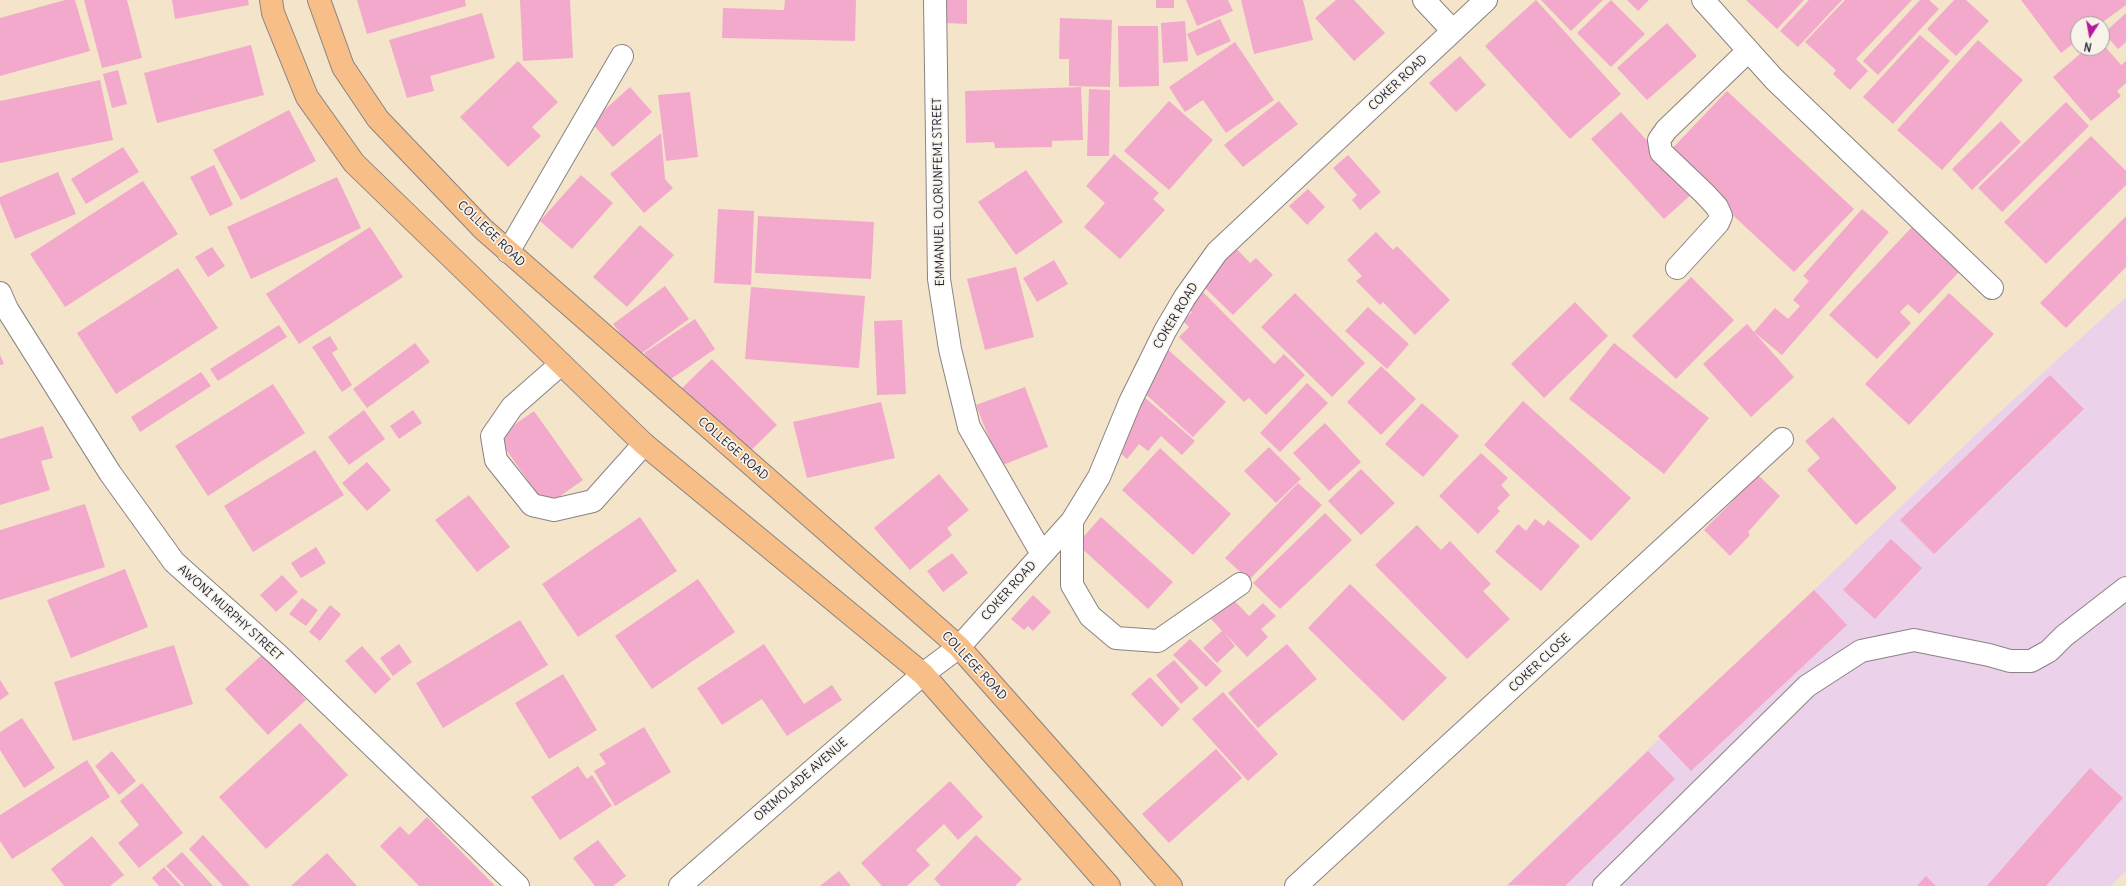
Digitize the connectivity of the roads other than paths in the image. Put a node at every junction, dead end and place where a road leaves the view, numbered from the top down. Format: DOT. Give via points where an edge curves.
graph roads {
  1 [pos="271,0"];
  2 [pos="319,0"];
  3 [pos="935,0"];
  4 [pos="1424,0"];
  5 [pos="1486,0"];
  6 [pos="1703,0"];
  7 [pos="1453,31"];
  8 [pos="1748,51"];
  9 [pos="622,56"];
  10 [pos="508,252"];
  11 [pos="1677,268"];
  12 [pos="1992,288"];
  13 [pos="0,293"];
  14 [pos="561,364"];
  15 [pos="1782,439"];
  16 [pos="644,444"];
  17 [pos="1072,521"];
  18 [pos="1042,554"];
  19 [pos="1240,584"];
  20 [pos="2126,588"];
  21 [pos="959,647"];
  22 [pos="923,674"];
  23 [pos="518,886"];
  24 [pos="680,886"];
  25 [pos="1109,886"];
  26 [pos="1171,886"];
  27 [pos="1296,886"];
  28 [pos="1604,886"];
  1 -- 14 [label="main road" via="273,13 307,97 354,162"];
  2 -- 10 [label="main road, COLLEGE ROAD" via="343,67 378,119"];
  3 -- 18 [label="street, EMMANUEL OLORUNFEMI STREET" via="939,279 950,349 969,427"];
  4 -- 7 [label="street"];
  5 -- 7 [label="street, COKER ROAD"];
  6 -- 8 [label="street"];
  7 -- 17 [label="street, COKER ROAD" via="1217,252 1165,331 1130,402 1099,477"];
  8 -- 11 [label="street" via="1666,130 1659,140 1661,152 1706,194 1721,216 1718,223"];
  8 -- 12 [label="street" via="1774,80"];
  9 -- 10 [label="street"];
  10 -- 21 [label="main road, COLLEGE ROAD"];
  13 -- 23 [label="street, AWONI MURPHY STREET" via="7,309 110,473 174,562 278,655"];
  14 -- 16 [label="main road"];
  14 -- 16 [label="street" via="512,407 492,436 496,460 532,505 554,510 592,501"];
  15 -- 27 [label="street, COKER CLOSE"];
  16 -- 22 [label="main road"];
  17 -- 18 [label="street, COKER ROAD"];
  17 -- 19 [label="street" via="1072,585 1090,616 1116,638 1158,641"];
  18 -- 21 [label="street, COKER ROAD"];
  20 -- 28 [label="street" via="2064,636 2049,651 2031,661 2010,661 1989,654 1914,640 1861,651 1807,686"];
  21 -- 22 [label="street, COKER ROAD"];
  21 -- 26 [label="main road, COLLEGE ROAD"];
  22 -- 24 [label="street, ORIMOLADE AVENUE"];
  22 -- 25 [label="main road"];
}
